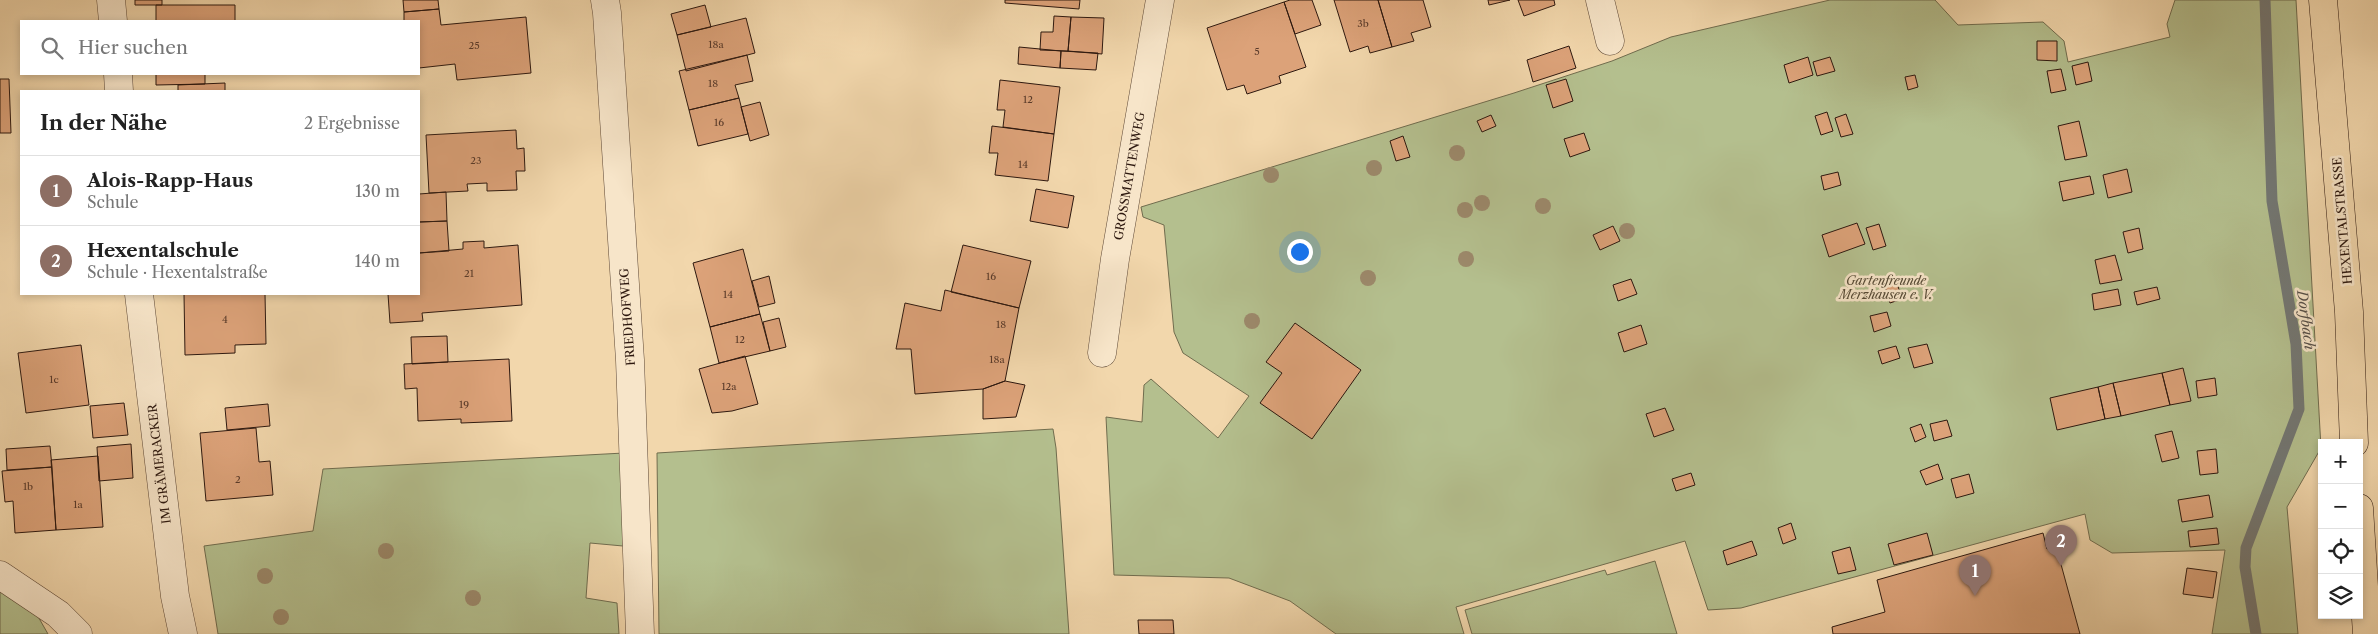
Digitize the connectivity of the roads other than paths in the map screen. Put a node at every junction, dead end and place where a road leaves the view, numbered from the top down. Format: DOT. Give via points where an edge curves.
graph roads {
  1 [pos="111,0"];
  2 [pos="605,0"];
  3 [pos="1160,0"];
  4 [pos="1600,0"];
  5 [pos="2323,0"];
  6 [pos="113,20"];
  7 [pos="1610,41"];
  8 [pos="118,75"];
  9 [pos="119,90"];
  10 [pos="139,295"];
  11 [pos="1102,353"];
  12 [pos="2354,439"];
  13 [pos="2360,529"];
  14 [pos="0,575"];
  15 [pos="78,634"];
  16 [pos="183,634"];
  17 [pos="640,634"];
  18 [pos="2367,634"];
  1 -- 6 [label="street"];
  2 -- 17 [label="street, FRIEDHOFWEG" via="630,360"];
  3 -- 11 [label="street, GROSSMATTENWEG"];
  4 -- 7 [label="street"];
  5 -- 12 [label="main road, HEXENTALSTRASSE" via="2349,312"];
  8 -- 9 [label="street"];
  10 -- 16 [label="street, IM GRÄMERACKER" via="175,596"];
  13 -- 18 [label="main road"];
  14 -- 15 [label="street" via="58,614"];
}
